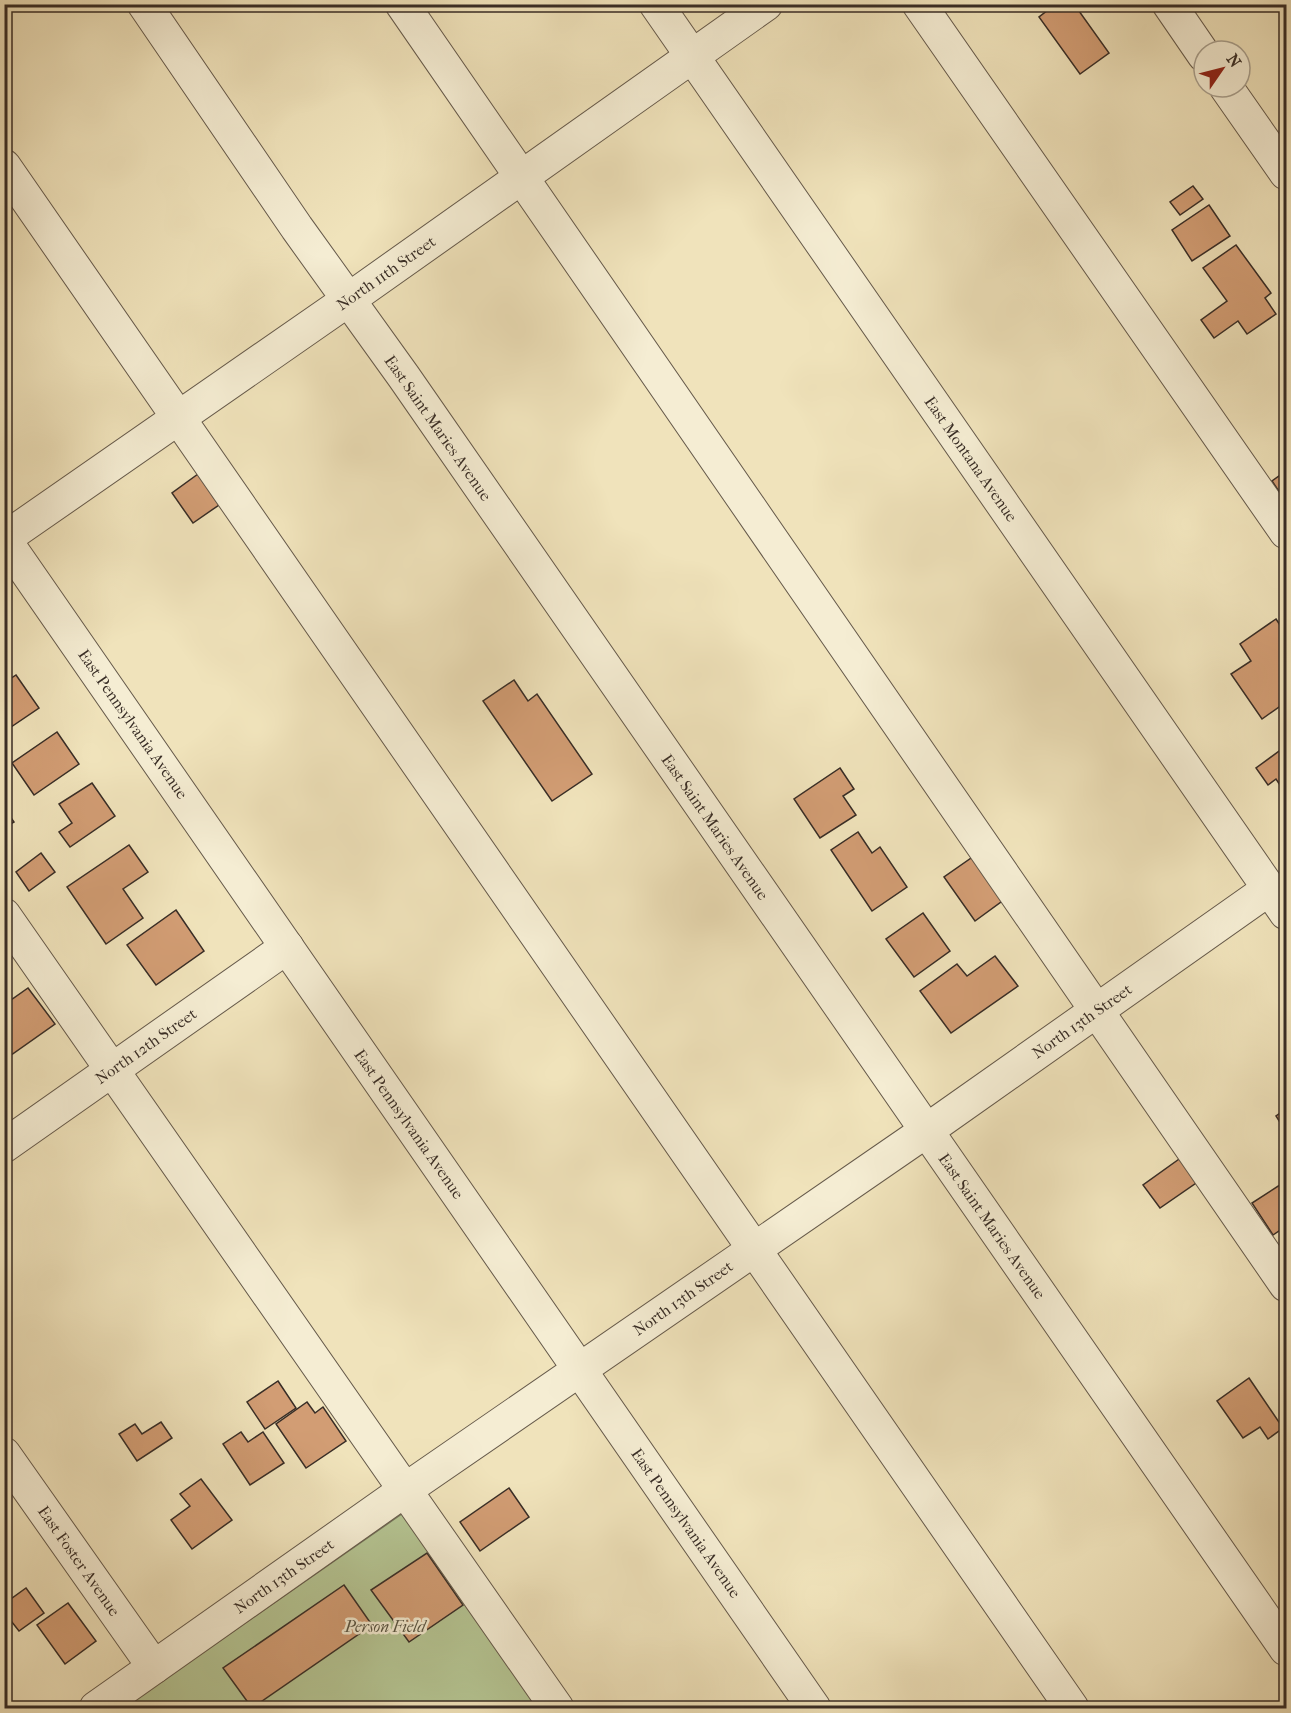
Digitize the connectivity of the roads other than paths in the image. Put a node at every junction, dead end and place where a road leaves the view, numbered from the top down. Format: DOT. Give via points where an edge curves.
graph roads {
  1 [pos="144,4"];
  2 [pos="402,4"];
  3 [pos="656,4"];
  4 [pos="766,4"];
  5 [pos="919,4"];
  6 [pos="1168,4"];
  7 [pos="1193,39"];
  8 [pos="693,57"];
  9 [pos="1235,99"];
  10 [pos="4,166"];
  11 [pos="1287,173"];
  12 [pos="522,177"];
  13 [pos="348,300"];
  14 [pos="178,418"];
  15 [pos="1287,532"];
  16 [pos="4,539"];
  17 [pos="1278,901"];
  18 [pos="4,915"];
  19 [pos="287,947"];
  20 [pos="1096,1011"];
  21 [pos="113,1070"];
  22 [pos="926,1131"];
  23 [pos="4,1146"];
  24 [pos="754,1249"];
  25 [pos="1287,1285"];
  26 [pos="580,1370"];
  27 [pos="4,1454"];
  28 [pos="405,1490"];
  29 [pos="1287,1649"];
  30 [pos="154,1667"];
  31 [pos="96,1708"];
  32 [pos="557,1708"];
  33 [pos="814,1708"];
  34 [pos="1072,1708"];
  1 -- 13 [label="street, East Saint Maries Avenue"];
  2 -- 12 [label="street"];
  3 -- 8 [label="street, East Montana Avenue"];
  4 -- 8 [label="street, North 11th Street"];
  5 -- 15 [label="street"];
  6 -- 7 [label="street"];
  8 -- 12 [label="street, North 11th Street"];
  8 -- 17 [label="street, East Montana Avenue"];
  9 -- 11 [label="street"];
  10 -- 14 [label="street"];
  12 -- 13 [label="street, North 11th Street"];
  12 -- 20 [label="street"];
  13 -- 14 [label="street, North 11th Street"];
  13 -- 22 [label="street, East Saint Maries Avenue"];
  14 -- 16 [label="street, North 11th Street"];
  14 -- 24 [label="street"];
  16 -- 19 [label="street, East Pennsylvania Avenue"];
  17 -- 20 [label="street, North 13th Street"];
  18 -- 21 [label="street"];
  19 -- 21 [label="street, North 12th Street"];
  19 -- 26 [label="street, East Pennsylvania Avenue"];
  20 -- 22 [label="street, North 13th Street"];
  20 -- 25 [label="street"];
  21 -- 23 [label="street, North 12th Street"];
  21 -- 28 [label="street"];
  22 -- 24 [label="street, North 13th Street"];
  22 -- 29 [label="street, East Saint Maries Avenue"];
  24 -- 26 [label="street, North 13th Street"];
  24 -- 34 [label="street"];
  26 -- 28 [label="street, North 13th Street"];
  26 -- 33 [label="street, East Pennsylvania Avenue"];
  27 -- 30 [label="street, East Foster Avenue"];
  28 -- 30 [label="street, North 13th Street"];
  28 -- 32 [label="street"];
  30 -- 31 [label="street, North 13th Street"];
}
